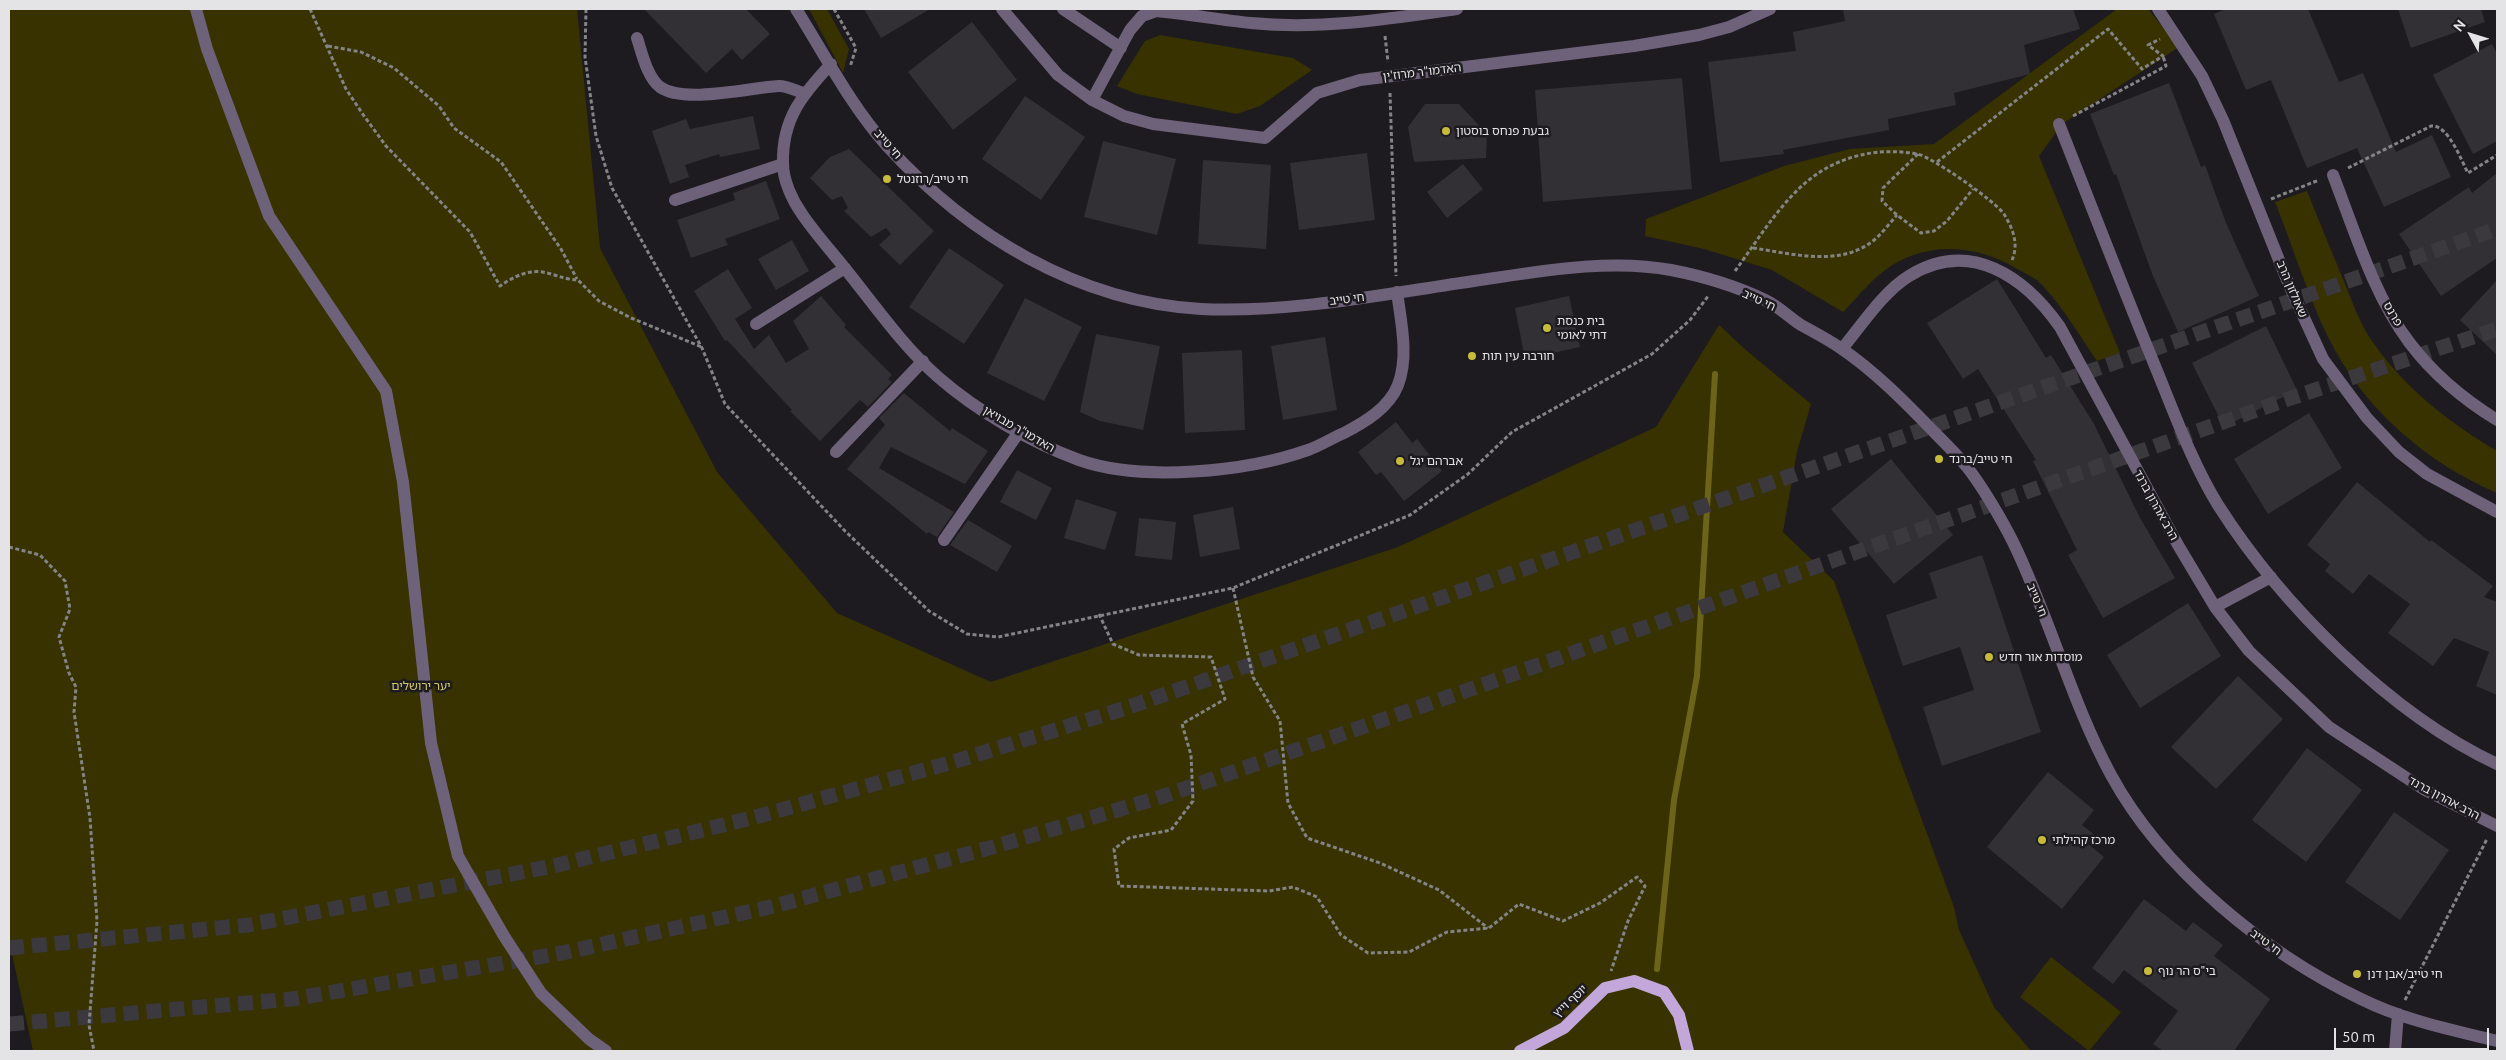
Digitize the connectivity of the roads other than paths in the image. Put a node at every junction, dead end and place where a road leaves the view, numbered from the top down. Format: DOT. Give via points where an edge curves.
graph roads {
  1 [pos="196,9"];
  2 [pos="796,9"];
  3 [pos="1002,9"];
  4 [pos="1063,9"];
  5 [pos="1457,9"];
  6 [pos="1770,9"];
  7 [pos="2158,9"];
  8 [pos="1755,12"];
  9 [pos="637,38"];
  10 [pos="1121,48"];
  11 [pos="831,64"];
  12 [pos="804,93"];
  13 [pos="1092,100"];
  14 [pos="2059,124"];
  15 [pos="783,164"];
  16 [pos="2333,175"];
  17 [pos="675,200"];
  18 [pos="845,268"];
  19 [pos="1397,292"];
  20 [pos="756,324"];
  21 [pos="1842,349"];
  22 [pos="923,361"];
  23 [pos="2497,420"];
  24 [pos="1019,432"];
  25 [pos="836,452"];
  26 [pos="2497,512"];
  27 [pos="944,540"];
  28 [pos="2271,577"];
  29 [pos="2215,607"];
  30 [pos="2497,764"];
  31 [pos="2495,825"];
  32 [pos="2398,1014"];
  33 [pos="2497,1041"];
  34 [pos="606,1051"];
  35 [pos="1520,1051"];
  36 [pos="1688,1051"];
  37 [pos="2395,1051"];
  1 -- 34 [label="street" via="207,49 269,216 386,392 403,482 431,743 458,856 541,993"];
  2 -- 11 [label="street, חי טייב"];
  3 -- 13 [label="street, האדמו\"ר מרוז'ין" via="1058,75"];
  4 -- 10 [label="street"];
  5 -- 10 [label="street" via="1340,24 1251,23 1156,11 1142,16"];
  6 -- 8 [label="street, האדמו\"ר מרוז'ין"];
  7 -- 26 [label="street, שאולזון הרב" via="2206,85 2323,358 2367,418 2399,452 2427,474"];
  8 -- 13 [label="street, האדמו\"ר מרוז'ין" via="1729,27 1680,38 1360,80 1318,93 1265,138 1153,124 1124,116"];
  9 -- 12 [label="street" via="651,76 660,87 702,95 780,86"];
  10 -- 13 [label="street"];
  11 -- 12 [label="street, האדמו\"ר מבויאן"];
  11 -- 19 [label="street, חי טייב" via="884,143 923,182 1000,243 1044,268 1158,304 1200,308 1278,306"];
  12 -- 15 [label="street, האדמו\"ר מבויאן" via="785,136"];
  14 -- 28 [label="street" via="2198,466 2218,504"];
  15 -- 17 [label="street"];
  15 -- 18 [label="street, האדמו\"ר מבויאן" via="785,180 801,213"];
  16 -- 23 [label="street, פרנס" via="2384,300 2408,341 2470,404"];
  18 -- 20 [label="street"];
  18 -- 22 [label="street, האדמו\"ר מבויאן"];
  19 -- 21 [label="street, חי טייב" via="1542,271 1668,269 1712,280 1767,301"];
  19 -- 24 [label="street, האדמו\"ר מבויאן" via="1404,345 1398,387 1368,421 1308,450 1220,469 1166,472 1082,461"];
  21 -- 29 [label="street, הרב אהרון ברנד" via="1884,299 1909,276 1951,261 1972,260 1997,269 2020,283 2044,305 2060,328"];
  21 -- 32 [label="street, חי טייב" via="1906,402 1968,468 2012,541 2078,708 2112,777 2148,833 2218,903 2272,948 2364,1001"];
  22 -- 24 [label="street, האדמו\"ר מבויאן" via="945,382"];
  22 -- 25 [label="street"];
  24 -- 27 [label="street"];
  28 -- 29 [label="street"];
  28 -- 30 [label="street" via="2293,605 2373,680 2413,713 2479,756"];
  29 -- 31 [label="street, הרב אהרון ברנד" via="2250,651 2329,727 2426,790"];
  32 -- 33 [label="street, חי טייב"];
  32 -- 37 [label="street"];
  35 -- 36 [label="main road, יוסף וייץ" via="1564,1028 1604,988 1634,981 1664,992 1679,1014"];
}
